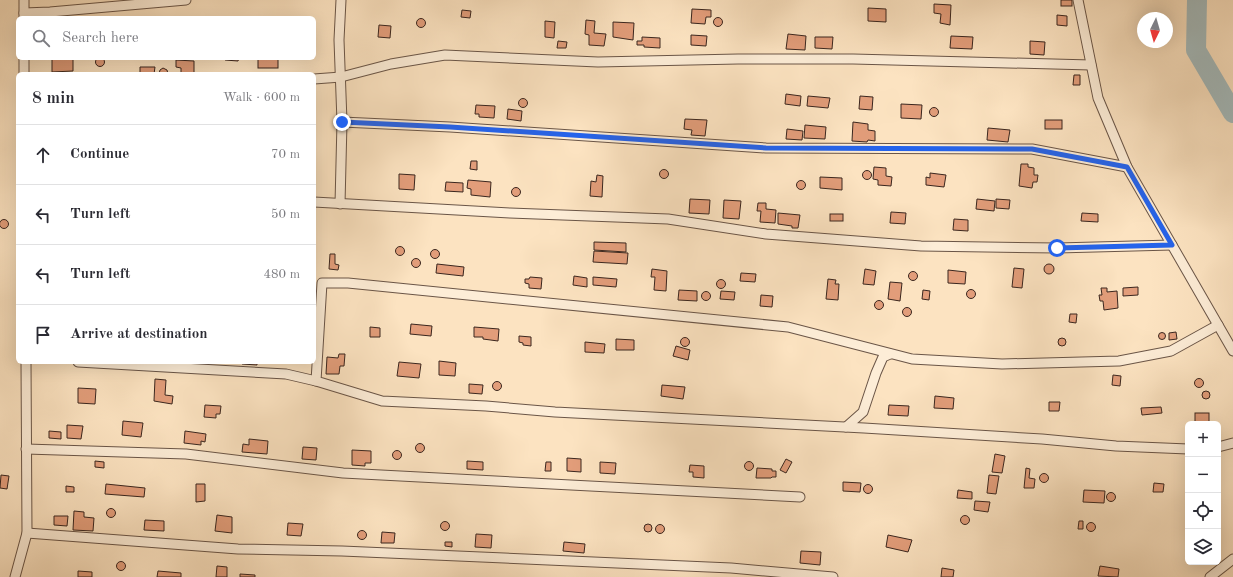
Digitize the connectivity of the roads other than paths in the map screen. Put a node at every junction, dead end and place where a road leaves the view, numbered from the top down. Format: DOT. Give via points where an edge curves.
graph roads {
  1 [pos="24,0"];
  2 [pos="186,0"];
  3 [pos="341,0"];
  4 [pos="1078,0"];
  5 [pos="24,15"];
  6 [pos="24,60"];
  7 [pos="1091,65"];
  8 [pos="24,72"];
  9 [pos="341,77"];
  10 [pos="316,79"];
  11 [pos="342,122"];
  12 [pos="1127,167"];
  13 [pos="316,202"];
  14 [pos="340,204"];
  15 [pos="1172,245"];
  16 [pos="318,283"];
  17 [pos="1218,325"];
  18 [pos="1233,351"];
  19 [pos="890,354"];
  20 [pos="26,364"];
  21 [pos="113,364"];
  22 [pos="316,381"];
  23 [pos="846,427"];
  24 [pos="1233,443"];
  25 [pos="1221,446"];
  26 [pos="26,448"];
  27 [pos="1185,449"];
  28 [pos="800,497"];
  29 [pos="26,533"];
  30 [pos="1233,558"];
  31 [pos="15,577"];
  32 [pos="832,577"];
  33 [pos="1210,577"];
  1 -- 5 [label="street"];
  2 -- 5 [label="street"];
  3 -- 9 [label="street"];
  4 -- 7 [label="street"];
  6 -- 8 [label="street"];
  7 -- 9 [label="street" via="838,59 598,62 445,55 391,64"];
  7 -- 12 [label="street" via="1098,98"];
  9 -- 10 [label="street"];
  9 -- 11 [label="street"];
  11 -- 12 [label="street" via="766,148 1032,149"];
  11 -- 14 [label="street"];
  12 -- 15 [label="street"];
  13 -- 14 [label="street"];
  14 -- 15 [label="street" via="668,219 766,234 921,246 1057,248"];
  15 -- 17 [label="street"];
  16 -- 19 [label="street" via="355,284 788,327"];
  16 -- 22 [label="street"];
  17 -- 18 [label="street"];
  17 -- 19 [label="street" via="1171,351 1119,361 1002,364 912,359"];
  19 -- 23 [label="street" via="883,357 863,412"];
  20 -- 26 [label="street"];
  21 -- 22 [label="street" via="286,374"];
  22 -- 23 [label="street" via="382,401"];
  23 -- 27 [label="street"];
  24 -- 25 [label="street"];
  26 -- 28 [label="street" via="186,454 343,473"];
  26 -- 29 [label="street"];
  29 -- 31 [label="street"];
  29 -- 32 [label="street" via="238,549 356,551 723,568"];
  30 -- 33 [label="street"];
}
